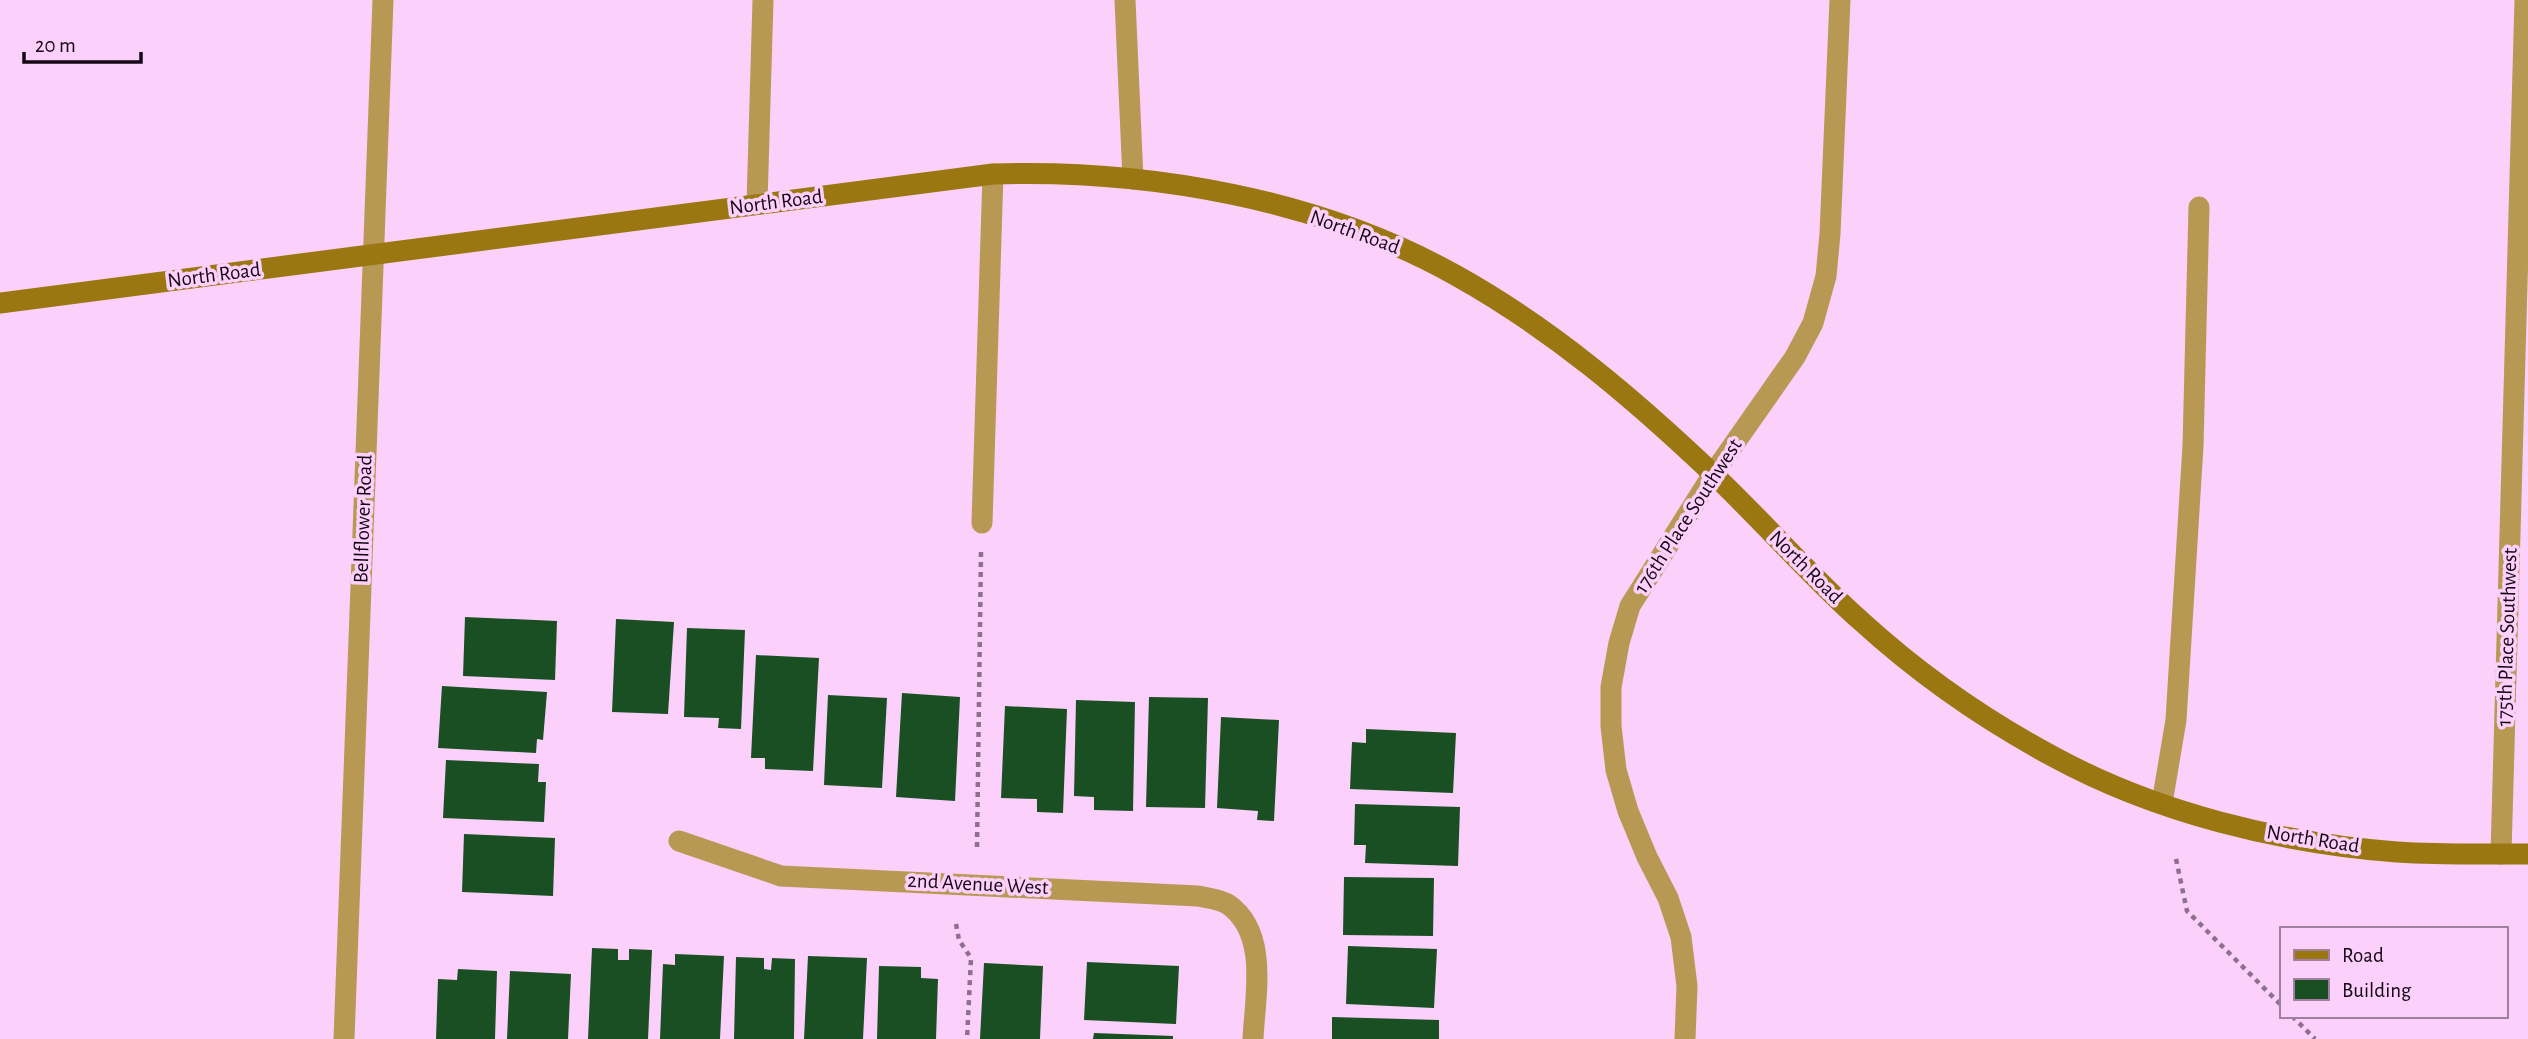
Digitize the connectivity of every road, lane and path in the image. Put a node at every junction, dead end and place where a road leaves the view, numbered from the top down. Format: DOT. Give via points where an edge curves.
graph roads {
  1 [pos="383,0"];
  2 [pos="764,0"];
  3 [pos="1125,0"];
  4 [pos="1840,0"];
  5 [pos="2525,0"];
  6 [pos="993,174"];
  7 [pos="1133,178"];
  8 [pos="757,204"];
  9 [pos="2199,207"];
  10 [pos="373,254"];
  11 [pos="0,303"];
  12 [pos="1713,474"];
  13 [pos="982,523"];
  14 [pos="2162,803"];
  15 [pos="679,841"];
  16 [pos="976,847"];
  17 [pos="2501,854"];
  18 [pos="2528,855"];
  19 [pos="2176,859"];
  20 [pos="956,924"];
  21 [pos="2280,1004"];
  22 [pos="2294,1018"];
  23 [pos="344,1039"];
  24 [pos="967,1039"];
  25 [pos="1253,1039"];
  26 [pos="1685,1039"];
  27 [pos="2315,1039"];
  1 -- 10 [label="street, Bellflower Road"];
  2 -- 8 [label="street"];
  3 -- 7 [label="street"];
  4 -- 12 [label="street, 176th Place Southwest" via="1826,276 1813,323 1795,357"];
  5 -- 17 [label="street, 175th Place Southwest"];
  6 -- 7 [label="street, North Road"];
  6 -- 8 [label="street, North Road"];
  6 -- 13 [label="street"];
  7 -- 12 [label="street, North Road" via="1252,199 1321,219 1397,246 1456,275 1564,345"];
  8 -- 10 [label="street, North Road"];
  9 -- 14 [label="street" via="2193,446 2176,720"];
  10 -- 11 [label="street, North Road"];
  10 -- 23 [label="street, Bellflower Road"];
  12 -- 14 [label="street, North Road" via="1912,666 2055,758"];
  12 -- 26 [label="street, 176th Place Southwest" via="1630,606 1611,687 1616,770 1628,811 1681,937 1687,986"];
  13 -- 16 [label="path"];
  14 -- 17 [label="street, North Road" via="2237,826 2323,844 2396,852"];
  15 -- 25 [label="street, 2nd Avenue West" via="781,876 1198,896 1227,903 1247,922 1256,948"];
  17 -- 18 [label="street, North Road"];
  19 -- 21 [label="path" via="2187,911"];
  20 -- 24 [label="path" via="959,940 971,958"];
  22 -- 27 [label="path"];
}
